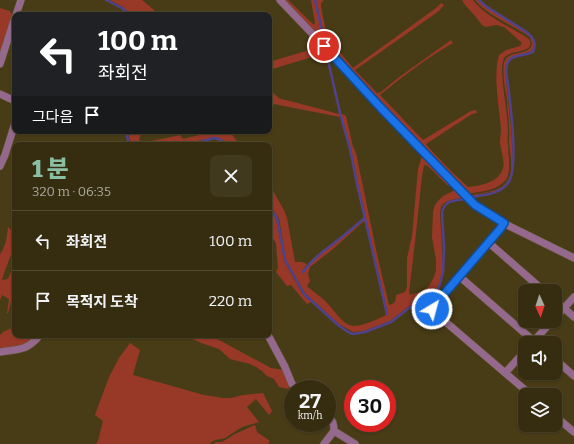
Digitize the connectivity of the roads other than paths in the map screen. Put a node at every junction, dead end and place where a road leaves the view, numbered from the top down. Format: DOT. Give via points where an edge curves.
graph roads {
  1 [pos="21,0"];
  2 [pos="280,0"];
  3 [pos="16,12"];
  4 [pos="12,26"];
  5 [pos="0,64"];
  6 [pos="0,94"];
  7 [pos="12,99"];
  8 [pos="12,133"];
  9 [pos="0,166"];
  10 [pos="504,223"];
  11 [pos="488,242"];
  12 [pos="574,259"];
  13 [pos="459,276"];
  14 [pos="536,284"];
  15 [pos="574,297"];
  16 [pos="564,308"];
  17 [pos="574,317"];
  18 [pos="546,328"];
  19 [pos="527,336"];
  20 [pos="539,336"];
  21 [pos="38,338"];
  22 [pos="270,338"];
  23 [pos="0,352"];
  24 [pos="518,359"];
  25 [pos="562,365"];
  26 [pos="506,372"];
  27 [pos="574,376"];
  28 [pos="290,380"];
  29 [pos="523,388"];
  30 [pos="562,422"];
  31 [pos="333,432"];
  32 [pos="336,432"];
  33 [pos="574,432"];
  34 [pos="324,444"];
  35 [pos="355,444"];
  1 -- 3 [label="street"];
  2 -- 10 [label="street" via="475,205"];
  4 -- 5 [label="street"];
  6 -- 7 [label="street"];
  8 -- 9 [label="street"];
  10 -- 11 [label="street"];
  10 -- 12 [label="street"];
  11 -- 13 [label="street"];
  11 -- 14 [label="street"];
  13 -- 19 [label="street"];
  13 -- 26 [label="street" via="433,310"];
  15 -- 16 [label="street"];
  16 -- 17 [label="street"];
  18 -- 20 [label="street"];
  21 -- 23 [label="street" via="23,349"];
  22 -- 28 [label="street"];
  24 -- 26 [label="street"];
  25 -- 27 [label="street"];
  26 -- 29 [label="street"];
  30 -- 33 [label="street"];
  31 -- 34 [label="street"];
  32 -- 35 [label="street"];
}
